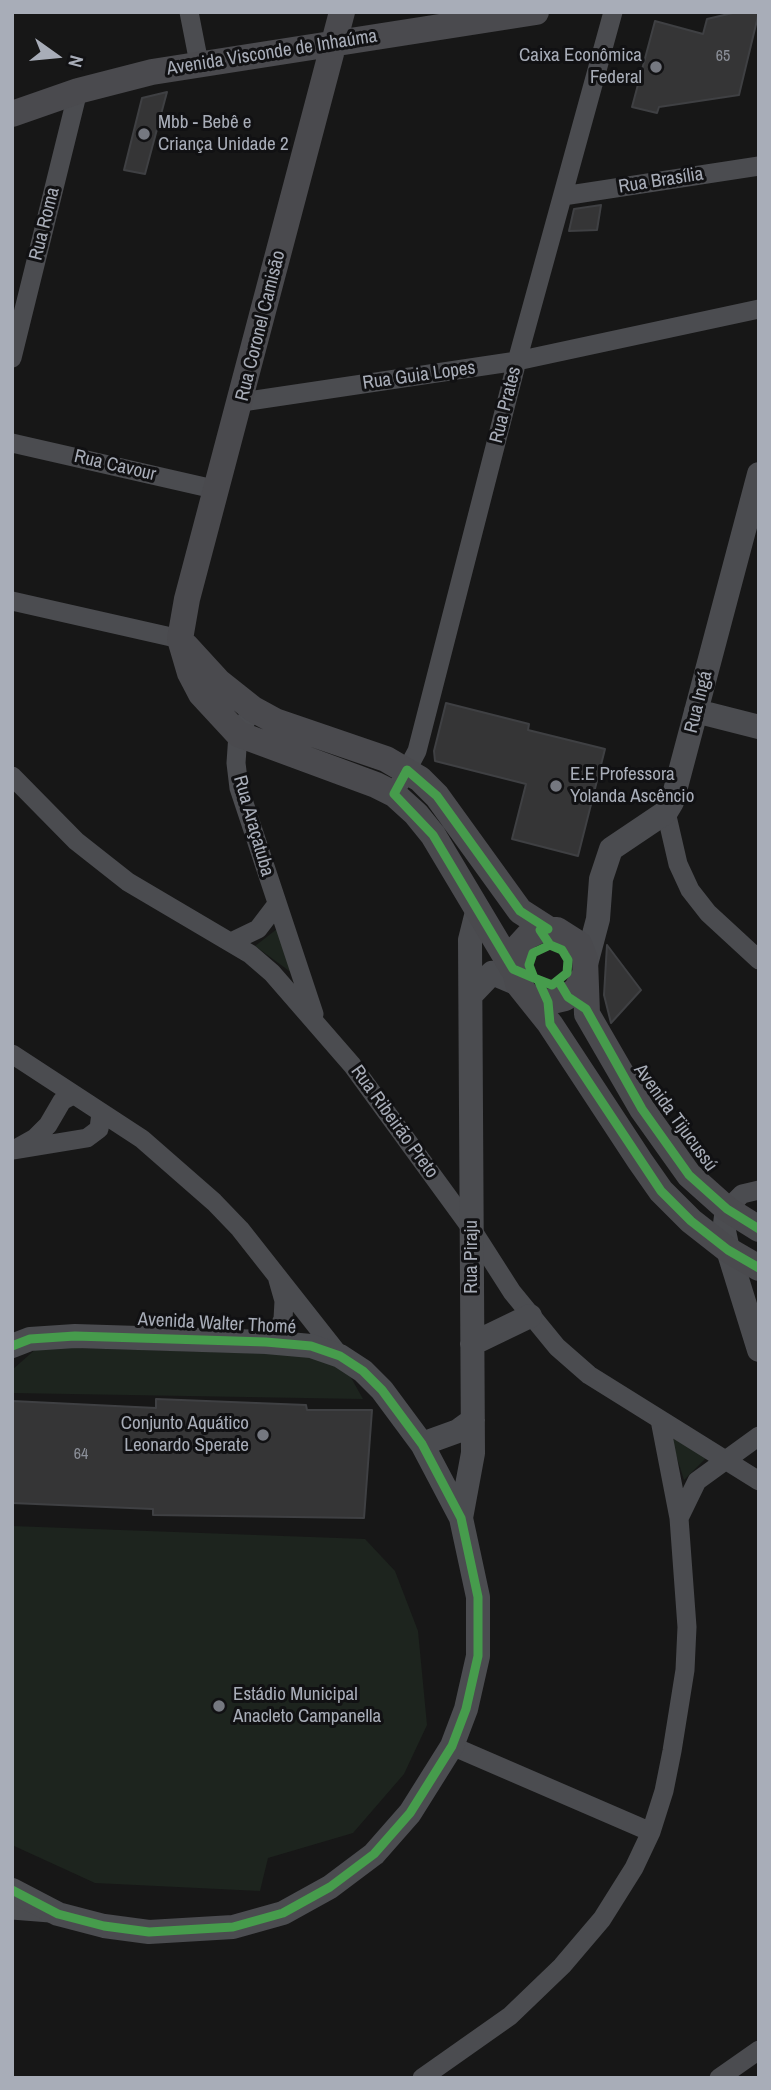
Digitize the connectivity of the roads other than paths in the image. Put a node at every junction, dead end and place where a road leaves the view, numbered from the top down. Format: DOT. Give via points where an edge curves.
graph roads {
  1 [pos="189,12"];
  2 [pos="342,12"];
  3 [pos="536,12"];
  4 [pos="613,12"];
  5 [pos="495,15"];
  6 [pos="334,44"];
  7 [pos="199,63"];
  8 [pos="78,91"];
  9 [pos="12,114"];
  10 [pos="759,166"];
  11 [pos="563,196"];
  12 [pos="759,309"];
  13 [pos="12,358"];
  14 [pos="517,361"];
  15 [pos="242,402"];
  16 [pos="12,443"];
  17 [pos="758,484"];
  18 [pos="218,490"];
  19 [pos="12,601"];
  20 [pos="180,639"];
  21 [pos="253,709"];
  22 [pos="696,711"];
  23 [pos="759,727"];
  24 [pos="238,734"];
  25 [pos="407,770"];
  26 [pos="12,776"];
  27 [pos="394,794"];
  28 [pos="666,812"];
  29 [pos="599,901"];
  30 [pos="277,904"];
  31 [pos="477,912"];
  32 [pos="556,930"];
  33 [pos="231,942"];
  34 [pos="759,960"];
  35 [pos="584,972"];
  36 [pos="520,984"];
  37 [pos="471,995"];
  38 [pos="316,1021"];
  39 [pos="12,1054"];
  40 [pos="73,1095"];
  41 [pos="101,1113"];
  42 [pos="13,1150"];
  43 [pos="759,1189"];
  44 [pos="727,1209"];
  45 [pos="759,1228"];
  46 [pos="472,1231"];
  47 [pos="728,1250"];
  48 [pos="759,1268"];
  49 [pos="277,1277"];
  50 [pos="530,1316"];
  51 [pos="266,1342"];
  52 [pos="472,1344"];
  53 [pos="12,1346"];
  54 [pos="759,1350"];
  55 [pos="340,1356"];
  56 [pos="473,1420"];
  57 [pos="660,1420"];
  58 [pos="759,1436"];
  59 [pos="422,1444"];
  60 [pos="727,1458"];
  61 [pos="759,1481"];
  62 [pos="461,1518"];
  63 [pos="679,1518"];
  64 [pos="452,1746"];
  65 [pos="651,1832"];
  66 [pos="12,1890"];
  67 [pos="12,1910"];
  68 [pos="58,1914"];
  69 [pos="756,2049"];
  70 [pos="422,2078"];
  71 [pos="719,2078"];
  1 -- 7 [label="street"];
  2 -- 6 [label="main road, Rua Coronel Camisão"];
  3 -- 5 [label="main road, Avenida Visconde de Inhaúma"];
  4 -- 11 [label="street, Rua Prates"];
  5 -- 6 [label="main road, Avenida Visconde de Inhaúma"];
  6 -- 7 [label="main road, Avenida Visconde de Inhaúma"];
  6 -- 15 [label="main road, Rua Coronel Camisão"];
  7 -- 8 [label="main road, Avenida Visconde de Inhaúma"];
  8 -- 9 [label="main road, Avenida Visconde de Inhaúma"];
  8 -- 13 [label="street, Rua Roma"];
  10 -- 11 [label="street, Rua Brasília"];
  11 -- 14 [label="street, Rua Prates"];
  12 -- 14 [label="street, Rua Guia Lopes"];
  14 -- 15 [label="street, Rua Guia Lopes"];
  14 -- 25 [label="street, Rua Prates" via="417,751"];
  15 -- 18 [label="main road, Rua Coronel Camisão"];
  16 -- 18 [label="street, Rua Cavour"];
  17 -- 22 [label="street, Rua Ingá"];
  18 -- 20 [label="main road, Rua Coronel Camisão"];
  19 -- 20 [label="street"];
  20 -- 21 [label="main road, Avenida Tijucussú" via="219,682"];
  20 -- 24 [label="main road" via="201,694"];
  21 -- 24 [label="street, Rua Araçatuba"];
  21 -- 25 [label="main road, Avenida Tijucussú"];
  22 -- 23 [label="street"];
  22 -- 28 [label="street, Rua Ingá" via="684,765"];
  24 -- 27 [label="main road" via="347,772"];
  24 -- 30 [label="street, Rua Araçatuba" via="239,788"];
  25 -- 27 [label="street, Rua Prates"];
  25 -- 32 [label="main road, Avenida Tijucussú" via="437,796 520,911"];
  26 -- 33 [label="street, Rua Ribeirão Preto" via="76,841 128,882"];
  27 -- 31 [label="main road" via="433,835"];
  28 -- 29 [label="street" via="611,849 604,863"];
  28 -- 34 [label="street" via="677,864 690,890"];
  29 -- 32 [label="street" via="589,920"];
  29 -- 35 [label="street" via="596,933"];
  30 -- 33 [label="street" via="258,929"];
  30 -- 38 [label="street, Rua Araçatuba"];
  31 -- 36 [label="main road"];
  31 -- 37 [label="street, Rua Piraju" via="470,940"];
  32 -- 35 [label="main road, Avenida Tijucussú" via="579,944"];
  32 -- 36 [label="main road" via="534,932 522,940 514,956"];
  33 -- 38 [label="street, Rua Ribeirão Preto" via="260,962"];
  35 -- 36 [label="main road" via="576,990 548,1002"];
  35 -- 44 [label="main road, Avenida Tijucussú" via="587,1014 642,1110 689,1175"];
  36 -- 37 [label="street" via="492,973"];
  36 -- 47 [label="main road" via="661,1191"];
  37 -- 46 [label="street, Rua Piraju"];
  38 -- 46 [label="street, Rua Ribeirão Preto"];
  39 -- 40 [label="street"];
  40 -- 41 [label="street"];
  40 -- 42 [label="street" via="62,1101 35,1138"];
  41 -- 42 [label="street" via="99,1129 87,1138"];
  41 -- 49 [label="street" via="142,1139 214,1202"];
  43 -- 44 [label="street" via="742,1194"];
  44 -- 45 [label="main road, Avenida Tijucussú"];
  44 -- 47 [label="street" via="724,1231"];
  46 -- 50 [label="street, Rua Ribeirão Preto"];
  46 -- 52 [label="street, Rua Piraju"];
  47 -- 48 [label="main road"];
  47 -- 54 [label="street"];
  49 -- 51 [label="street" via="284,1301 283,1319"];
  49 -- 55 [label="street"];
  50 -- 52 [label="street"];
  50 -- 57 [label="street, Rua Ribeirão Preto" via="589,1376"];
  51 -- 53 [label="street, Avenida Walter Thomé" via="75,1336 30,1339"];
  51 -- 55 [label="street, Avenida Walter Thomé" via="311,1346"];
  52 -- 56 [label="street, Rua Piraju"];
  55 -- 59 [label="street, Avenida Walter Thomé" via="382,1390"];
  56 -- 59 [label="street" via="458,1431"];
  56 -- 62 [label="street, Rua Piraju" via="470,1476"];
  57 -- 60 [label="street, Rua Ribeirão Preto"];
  57 -- 63 [label="street"];
  58 -- 60 [label="street"];
  59 -- 62 [label="street, Avenida Walter Thomé"];
  60 -- 61 [label="street, Rua Ribeirão Preto"];
  60 -- 63 [label="street" via="697,1481"];
  62 -- 64 [label="street, Avenida Walter Thomé" via="478,1597 478,1656"];
  63 -- 65 [label="street" via="685,1670 664,1791"];
  64 -- 65 [label="street"];
  64 -- 68 [label="street, Avenida Walter Thomé" via="410,1813 374,1854 330,1887 283,1913 233,1927 189,1932 104,1926"];
  65 -- 70 [label="street" via="601,1919 562,1966 510,2016"];
  66 -- 68 [label="street, Avenida Walter Thomé"];
  67 -- 68 [label="street"];
  69 -- 71 [label="street"];
}
